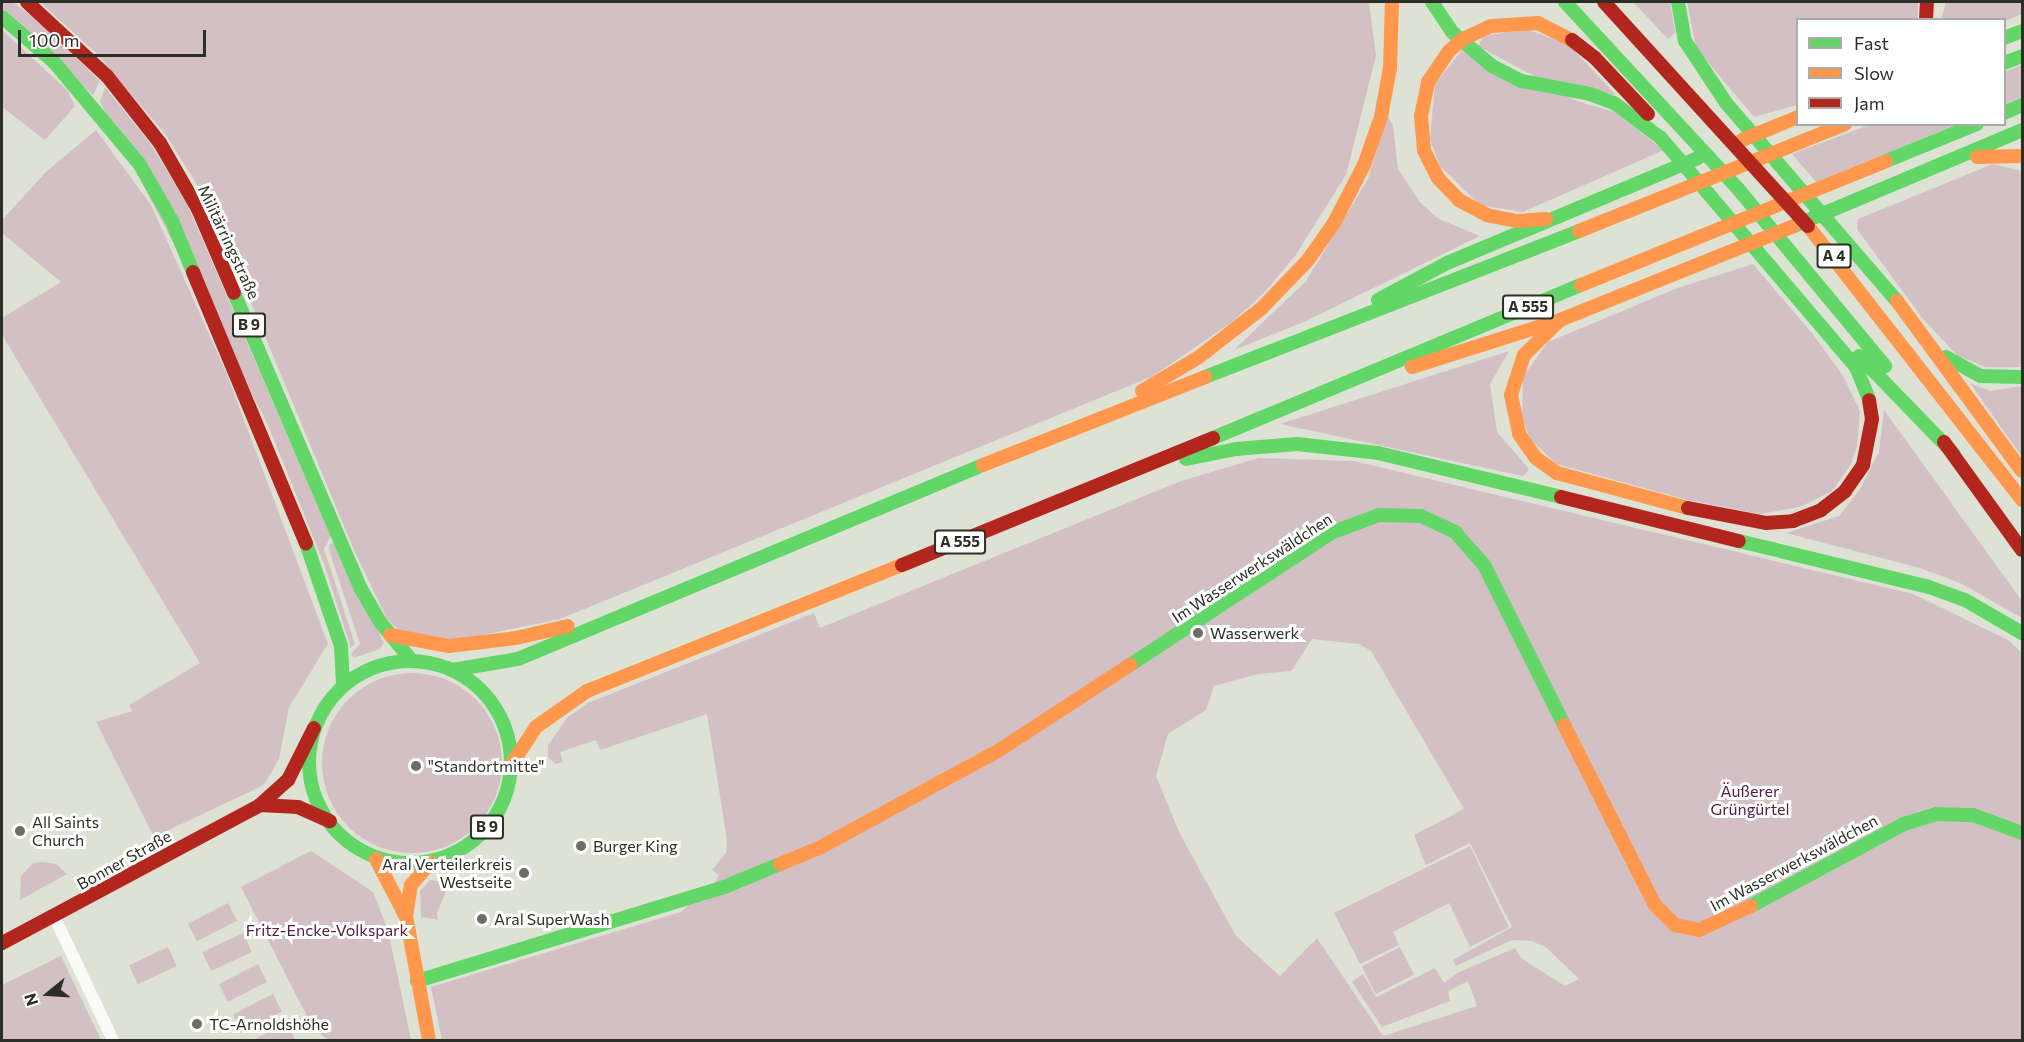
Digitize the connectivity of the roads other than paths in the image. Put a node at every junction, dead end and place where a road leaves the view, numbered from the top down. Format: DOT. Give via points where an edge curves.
graph roads {
  1 [pos="27,2"];
  2 [pos="1392,2"];
  3 [pos="1432,2"];
  4 [pos="1565,2"];
  5 [pos="1604,2"];
  6 [pos="1678,2"];
  7 [pos="1927,2"];
  8 [pos="2,17"];
  9 [pos="1926,18"];
  10 [pos="1629,26"];
  11 [pos="2022,31"];
  12 [pos="2006,37"];
  13 [pos="2022,56"];
  14 [pos="2006,62"];
  15 [pos="1726,103"];
  16 [pos="2022,105"];
  17 [pos="2006,112"];
  18 [pos="1796,117"];
  19 [pos="1840,126"];
  20 [pos="1972,126"];
  21 [pos="2022,130"];
  22 [pos="2022,156"];
  23 [pos="1952,162"];
  24 [pos="1546,219"];
  25 [pos="1560,320"];
  26 [pos="1343,322"];
  27 [pos="1930,344"];
  28 [pos="2022,377"];
  29 [pos="1332,390"];
  30 [pos="1096,419"];
  31 [pos="1954,454"];
  32 [pos="1138,470"];
  33 [pos="2022,471"];
  34 [pos="2022,500"];
  35 [pos="2022,550"];
  36 [pos="610,617"];
  37 [pos="2022,633"];
  38 [pos="390,635"];
  39 [pos="412,661"];
  40 [pos="452,670"];
  41 [pos="343,685"];
  42 [pos="314,728"];
  43 [pos="511,765"];
  44 [pos="260,805"];
  45 [pos="330,821"];
  46 [pos="2022,833"];
  47 [pos="376,859"];
  48 [pos="431,861"];
  49 [pos="54,916"];
  50 [pos="406,916"];
  51 [pos="2,944"];
  52 [pos="417,981"];
  53 [pos="112,1041"];
  54 [pos="429,1041"];
  1 -- 38 [label="main road, Militärringstraße / B 9" via="77,45 118,90 160,143 198,209 361,589"];
  2 -- 30 [label="main road" via="1390,68 1381,117 1364,165 1321,242 1287,283 1223,340"];
  3 -- 25 [label="main road" via="1452,32 1492,66 1522,81 1590,94 1614,103 1661,138 1856,368 1869,397 1872,418 1863,465 1845,491 1821,510 1793,520 1766,523 1727,518 1557,473 1536,458 1519,435 1511,395 1524,355"];
  4 -- 31 [label="main road, A 4" via="1754,207"];
  5 -- 10 [label="main road, A 4"];
  6 -- 15 [label="main road" via="1685,41"];
  7 -- 9 [label="main road"];
  8 -- 41 [label="main road, B 9" via="54,62 94,106 140,165 172,221 303,533 341,646"];
  10 -- 15 [label="main road"];
  10 -- 34 [label="main road, A 4" via="1836,259"];
  11 -- 12 [label="main road"];
  13 -- 14 [label="main road"];
  15 -- 27 [label="main road" via="1814,201"];
  16 -- 17 [label="main road"];
  18 -- 24 [label="main road"];
  19 -- 26 [label="main road"];
  20 -- 29 [label="main road, A 555"];
  21 -- 23 [label="main road"];
  22 -- 23 [label="main road" via="1986,155"];
  23 -- 25 [label="main road"];
  24 -- 26 [label="main road" via="1418,277"];
  24 -- 31 [label="main road" via="1508,220 1477,211 1447,189 1425,150 1420,116 1431,76 1455,45 1491,26 1539,23 1563,33 1595,58 1734,209 1869,368"];
  25 -- 29 [label="main road"];
  26 -- 30 [label="main road"];
  27 -- 28 [label="main road" via="1955,364 1980,376"];
  27 -- 33 [label="main road"];
  29 -- 32 [label="main road, A 555"];
  30 -- 36 [label="main road"];
  31 -- 35 [label="main road, A 4"];
  32 -- 37 [label="main road" via="1208,453 1273,445 1378,453 1929,587 1965,600"];
  32 -- 43 [label="main road, A 555" via="570,701 536,727"];
  36 -- 38 [label="main road" via="516,638 449,646"];
  36 -- 40 [label="main road" via="518,659"];
  38 -- 39 [label="main road, Militärringstraße / B 9"];
  39 -- 40 [label="main road, B 9"];
  39 -- 41 [label="main road, B 9" via="379,666"];
  40 -- 43 [label="main road, B 9" via="483,692 499,715"];
  41 -- 42 [label="main road, B 9" via="318,716"];
  42 -- 44 [label="main road, Bonner Straße" via="288,780"];
  42 -- 45 [label="main road, B 9" via="314,785"];
  43 -- 48 [label="main road, B 9" via="505,795 486,829 466,847"];
  44 -- 45 [label="main road" via="298,807"];
  44 -- 49 [label="main road, Bonner Straße"];
  45 -- 47 [label="main road, B 9" via="354,846"];
  46 -- 52 [label="main road, Im Wasserwerkswäldchen" via="1972,815 1937,814 1904,824 1720,923 1699,930 1675,925 1655,905 1484,565 1455,532 1440,523 1421,516 1379,515 1331,533 998,751 821,847 724,887"];
  47 -- 48 [label="main road, B 9" via="404,864"];
  47 -- 50 [label="main road"];
  48 -- 50 [label="main road" via="411,885"];
  49 -- 51 [label="main road, Bonner Straße"];
  49 -- 53 [label="street"];
  50 -- 52 [label="main road"];
  52 -- 54 [label="main road"];
}
